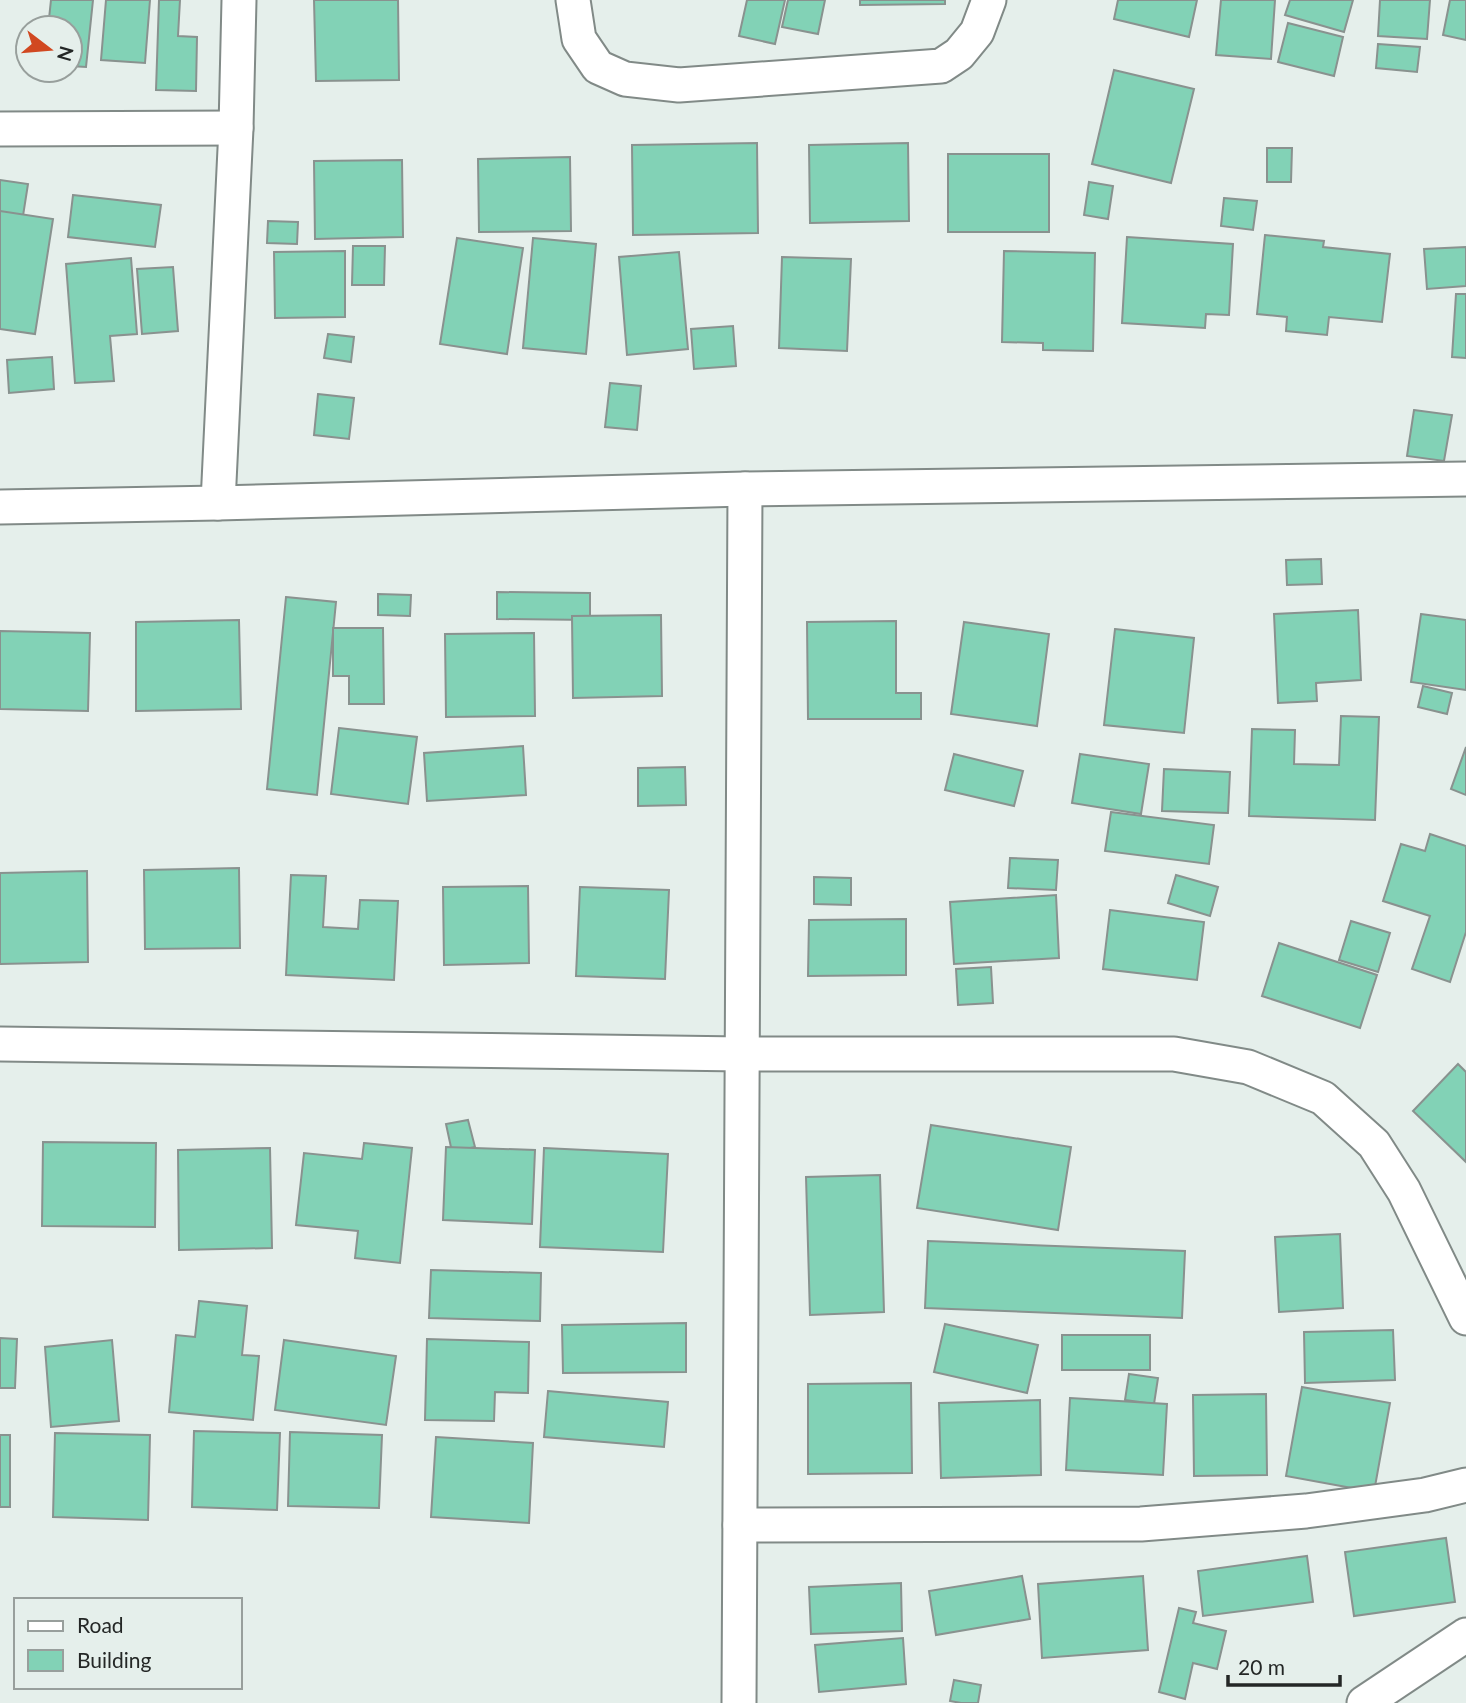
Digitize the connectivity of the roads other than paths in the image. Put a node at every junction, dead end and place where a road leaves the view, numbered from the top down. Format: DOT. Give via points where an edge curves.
graph roads {
  1 [pos="239,0"];
  2 [pos="573,0"];
  3 [pos="989,0"];
  4 [pos="236,128"];
  5 [pos="0,129"];
  6 [pos="1466,479"];
  7 [pos="745,489"];
  8 [pos="218,503"];
  9 [pos="0,507"];
  10 [pos="0,1044"];
  11 [pos="742,1054"];
  12 [pos="1466,1318"];
  13 [pos="1466,1485"];
  14 [pos="740,1525"];
  15 [pos="1466,1636"];
  16 [pos="740,1703"];
  17 [pos="1364,1703"];
  1 -- 4 [label="street"];
  2 -- 3 [label="street" via="579,39 598,67 625,79 679,85 941,66 959,54 977,32"];
  4 -- 5 [label="street"];
  4 -- 8 [label="street"];
  6 -- 7 [label="street"];
  7 -- 8 [label="street"];
  7 -- 11 [label="street"];
  8 -- 9 [label="street"];
  10 -- 11 [label="street"];
  11 -- 12 [label="street" via="1174,1054 1248,1067 1323,1098 1374,1144 1404,1191"];
  11 -- 14 [label="street"];
  13 -- 14 [label="street" via="1306,1511 1141,1524"];
  14 -- 16 [label="street"];
  15 -- 17 [label="street"];
}
